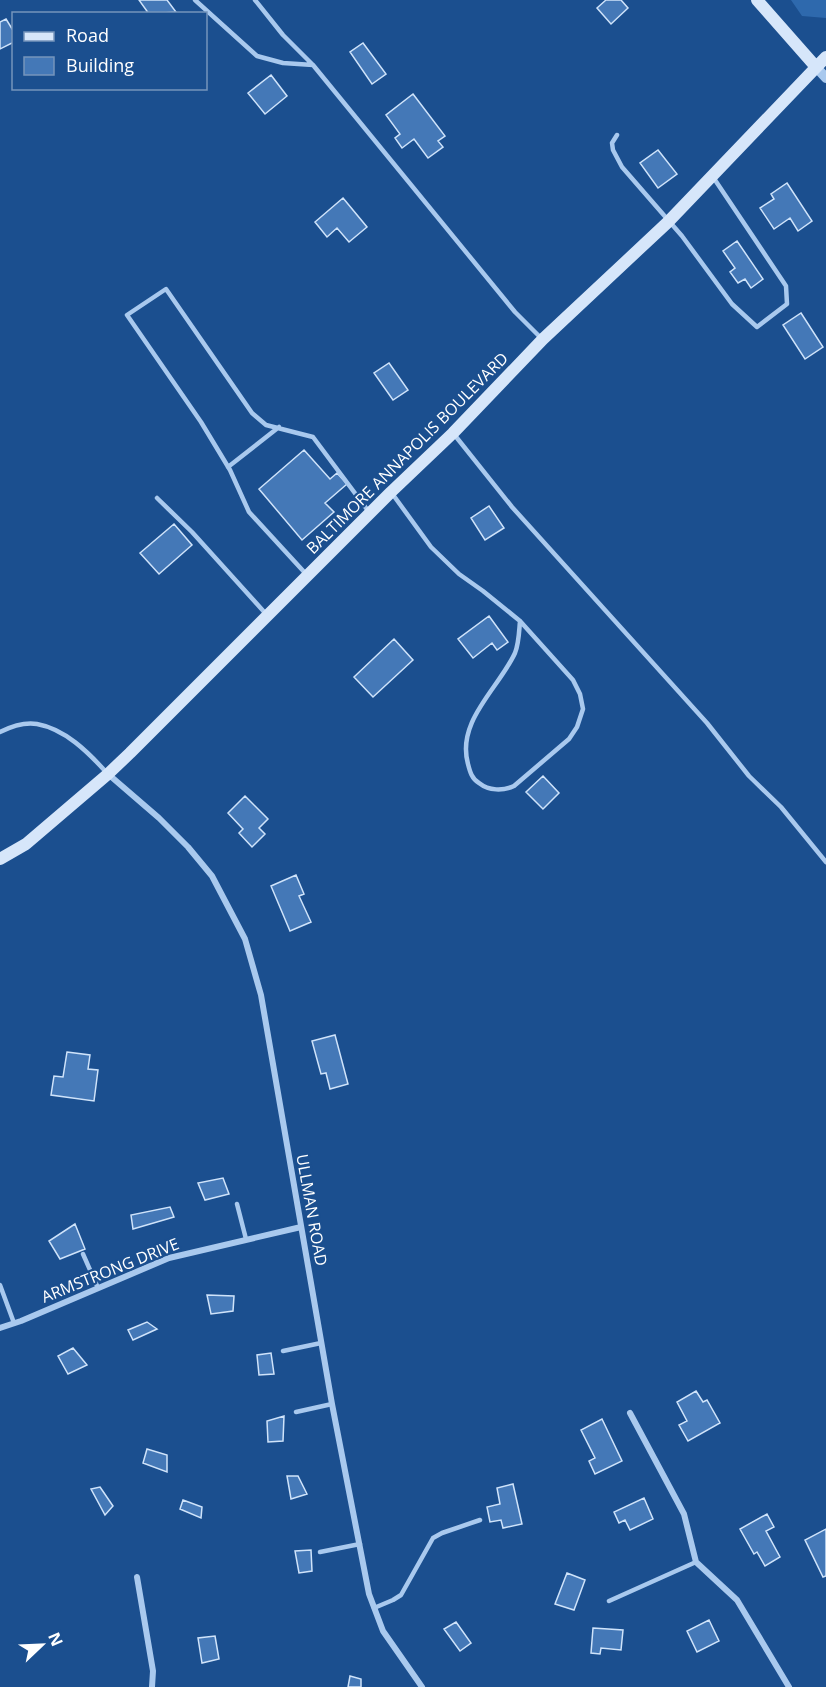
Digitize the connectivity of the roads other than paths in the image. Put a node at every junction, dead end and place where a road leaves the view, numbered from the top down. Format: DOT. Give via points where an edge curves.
graph roads {
  1 [pos="195,0"];
  2 [pos="255,0"];
  3 [pos="757,0"];
  4 [pos="826,57"];
  5 [pos="313,65"];
  6 [pos="816,67"];
  7 [pos="826,78"];
  8 [pos="617,135"];
  9 [pos="712,176"];
  10 [pos="668,222"];
  11 [pos="543,339"];
  12 [pos="279,427"];
  13 [pos="453,433"];
  14 [pos="228,467"];
  15 [pos="391,492"];
  16 [pos="157,498"];
  17 [pos="370,513"];
  18 [pos="308,576"];
  19 [pos="267,616"];
  20 [pos="520,621"];
  21 [pos="0,732"];
  22 [pos="108,774"];
  23 [pos="0,859"];
  24 [pos="826,862"];
  25 [pos="237,1204"];
  26 [pos="301,1227"];
  27 [pos="246,1239"];
  28 [pos="83,1254"];
  29 [pos="0,1285"];
  30 [pos="98,1288"];
  31 [pos="14,1323"];
  32 [pos="0,1328"];
  33 [pos="321,1343"];
  34 [pos="283,1351"];
  35 [pos="332,1404"];
  36 [pos="296,1412"];
  37 [pos="630,1413"];
  38 [pos="480,1520"];
  39 [pos="360,1544"];
  40 [pos="320,1552"];
  41 [pos="696,1562"];
  42 [pos="137,1577"];
  43 [pos="609,1601"];
  44 [pos="374,1608"];
  45 [pos="152,1687"];
  46 [pos="422,1687"];
  47 [pos="789,1687"];
  1 -- 5 [label="lane" via="257,56"];
  2 -- 5 [label="lane"];
  3 -- 6 [label="main road"];
  4 -- 6 [label="main road, BALTIMORE ANNAPOLIS BOULEVARD"];
  5 -- 11 [label="lane" via="515,312"];
  6 -- 7 [label="street"];
  6 -- 9 [label="main road, BALTIMORE ANNAPOLIS BOULEVARD"];
  8 -- 10 [label="lane" via="612,143 618,161"];
  9 -- 10 [label="main road, BALTIMORE ANNAPOLIS BOULEVARD"];
  9 -- 10 [label="lane" via="786,286 787,304 757,327 732,304"];
  10 -- 11 [label="main road, BALTIMORE ANNAPOLIS BOULEVARD"];
  11 -- 13 [label="main road, BALTIMORE ANNAPOLIS BOULEVARD"];
  12 -- 14 [label="lane"];
  12 -- 14 [label="lane" via="266,425 252,413 166,288 127,315"];
  12 -- 17 [label="lane" via="313,437"];
  13 -- 15 [label="main road, BALTIMORE ANNAPOLIS BOULEVARD"];
  13 -- 24 [label="lane" via="512,507"];
  14 -- 18 [label="lane" via="249,512"];
  15 -- 17 [label="main road, BALTIMORE ANNAPOLIS BOULEVARD"];
  15 -- 20 [label="lane" via="431,547"];
  16 -- 19 [label="lane"];
  17 -- 18 [label="main road, BALTIMORE ANNAPOLIS BOULEVARD"];
  18 -- 19 [label="main road, BALTIMORE ANNAPOLIS BOULEVARD"];
  19 -- 22 [label="main road, BALTIMORE ANNAPOLIS BOULEVARD"];
  20 -- 20 [label="lane" via="573,680 583,709 569,739 514,786 495,789 477,782 471,774 465,742 477,712 516,650"];
  21 -- 22 [label="lane" via="11,726 36,723 62,733"];
  22 -- 23 [label="main road, BALTIMORE ANNAPOLIS BOULEVARD" via="26,844"];
  22 -- 26 [label="street, ULLMAN ROAD" via="188,847 212,876 245,939 261,995"];
  25 -- 27 [label="lane"];
  26 -- 27 [label="street, ARMSTRONG DRIVE"];
  26 -- 33 [label="street, ULLMAN ROAD"];
  27 -- 30 [label="street, ARMSTRONG DRIVE" via="169,1258"];
  28 -- 30 [label="lane"];
  29 -- 31 [label="lane"];
  30 -- 31 [label="street, ARMSTRONG DRIVE"];
  31 -- 32 [label="street, ARMSTRONG DRIVE"];
  33 -- 34 [label="lane"];
  33 -- 35 [label="street, ULLMAN ROAD"];
  35 -- 36 [label="lane"];
  35 -- 39 [label="street, ULLMAN ROAD"];
  37 -- 41 [label="street" via="684,1514"];
  38 -- 44 [label="lane" via="433,1538 401,1595"];
  39 -- 40 [label="lane"];
  39 -- 44 [label="street, ULLMAN ROAD"];
  41 -- 43 [label="lane"];
  41 -- 47 [label="street" via="737,1600"];
  42 -- 45 [label="street" via="153,1671"];
  44 -- 46 [label="street, ULLMAN ROAD" via="383,1631"];
}
